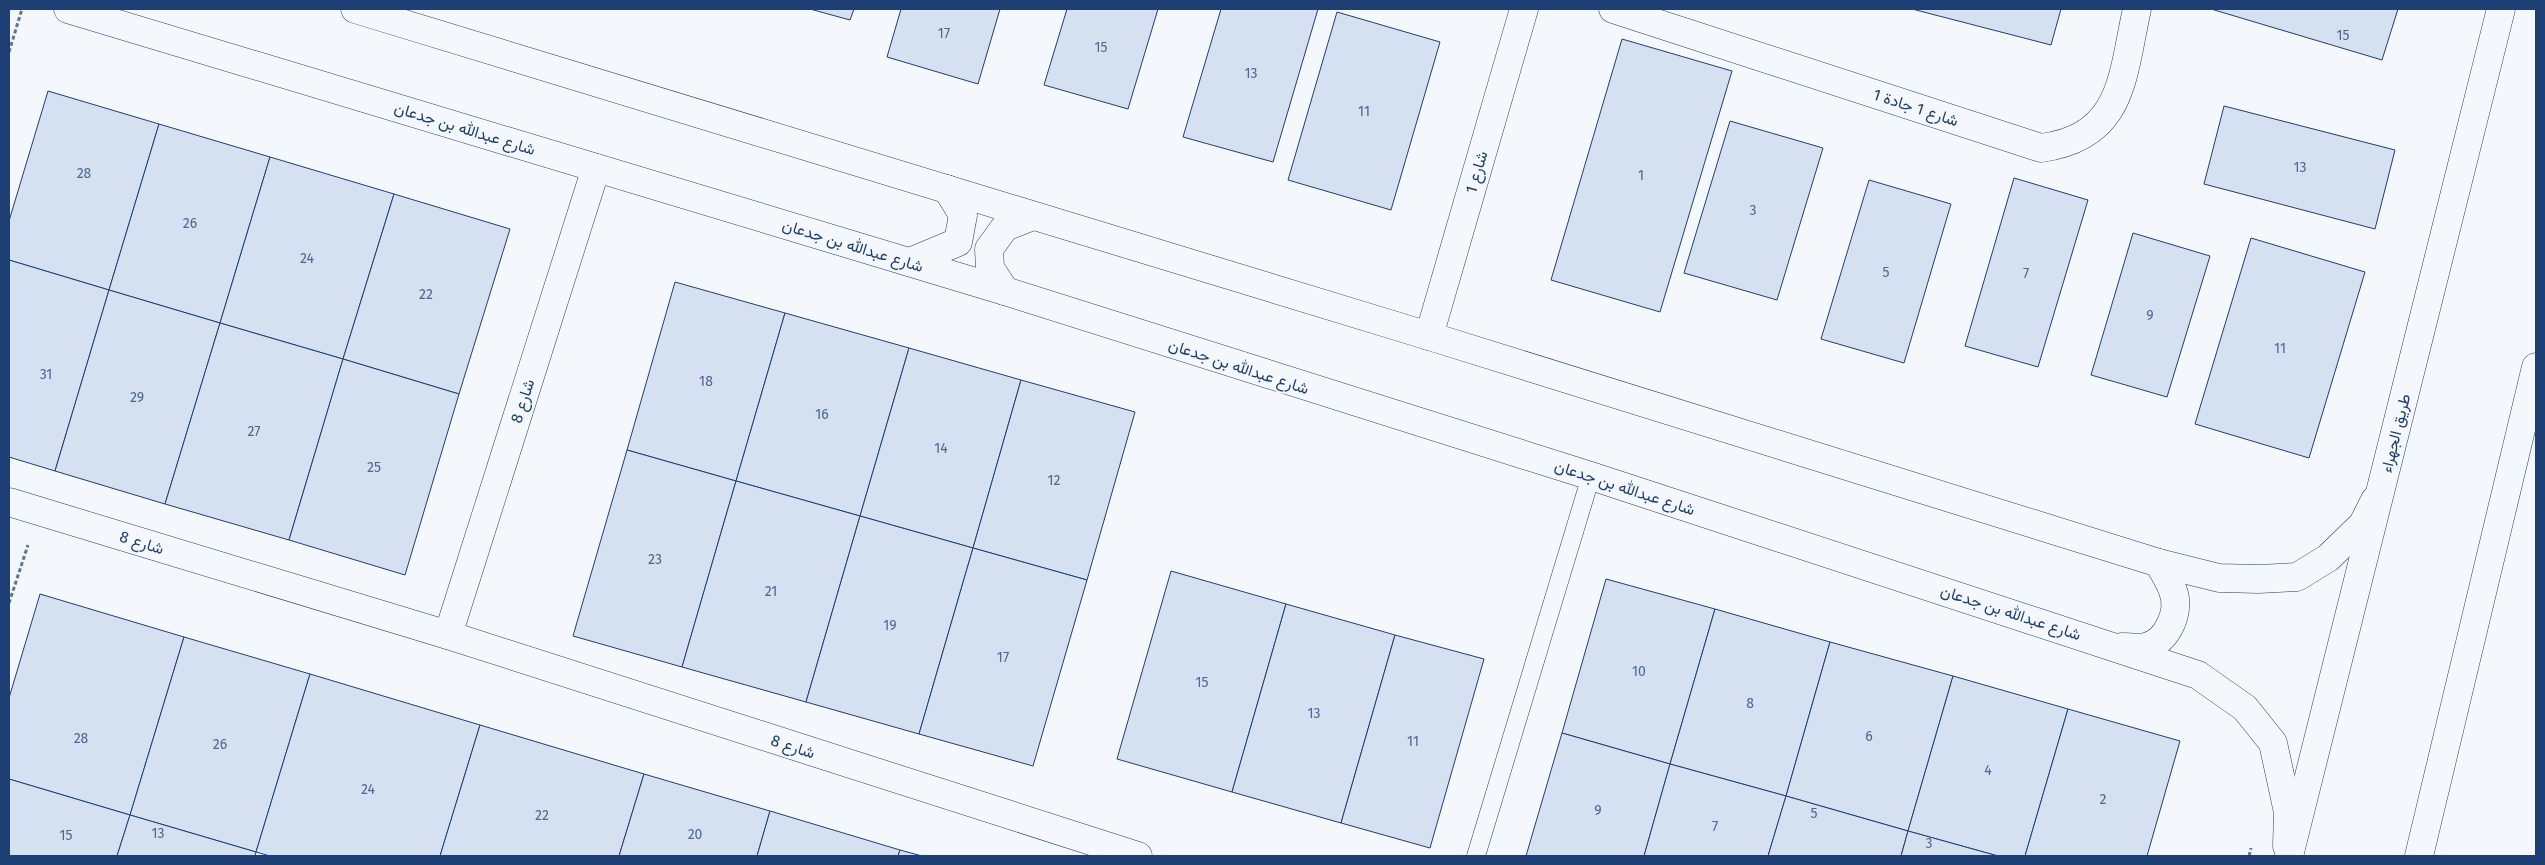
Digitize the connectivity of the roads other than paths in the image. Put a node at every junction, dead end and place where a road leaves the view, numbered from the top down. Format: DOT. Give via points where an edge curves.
graph roads {
  1 [pos="68,9"];
  2 [pos="356,9"];
  3 [pos="1524,9"];
  4 [pos="1613,9"];
  5 [pos="2137,9"];
  6 [pos="2501,9"];
  7 [pos="596,168"];
  8 [pos="947,189"];
  9 [pos="1033,216"];
  10 [pos="910,262"];
  11 [pos="1005,291"];
  12 [pos="1429,336"];
  13 [pos="2536,366"];
  14 [pos="1591,476"];
  15 [pos="2383,482"];
  16 [pos="9,502"];
  17 [pos="2159,563"];
  18 [pos="448,635"];
  19 [pos="2118,647"];
  20 [pos="1138,856"];
  21 [pos="1476,856"];
  22 [pos="2287,856"];
  23 [pos="2419,856"];
  1 -- 7 [label="main road, شارع عبدالله بن جدعان"];
  2 -- 8 [label="main road"];
  3 -- 12 [label="main road, شارع 1"];
  4 -- 5 [label="main road, شارع 1 جادة 1" via="2041,148 2081,138 2109,111 2118,93"];
  6 -- 15 [label="main road, طريق الجهراء"];
  7 -- 10 [label="main road, شارع عبدالله بن جدعان"];
  7 -- 18 [label="main road, شارع 8"];
  8 -- 9 [label="main road"];
  8 -- 10 [label="main road" via="964,215 958,242"];
  9 -- 11 [label="main road" via="1006,227 989,249 990,268"];
  9 -- 12 [label="main road"];
  10 -- 11 [label="main road, شارع عبدالله بن جدعان"];
  11 -- 14 [label="main road, شارع عبدالله بن جدعان"];
  12 -- 17 [label="main road"];
  13 -- 23 [label="main road"];
  14 -- 19 [label="main road, شارع عبدالله بن جدعان"];
  14 -- 21 [label="lane"];
  15 -- 17 [label="main road" via="2364,524 2328,558 2297,577 2219,578"];
  15 -- 22 [label="main road, طريق الجهراء"];
  16 -- 18 [label="main road, شارع 8"];
  17 -- 19 [label="main road" via="2174,592 2174,615 2169,627 2161,639 2146,647"];
  18 -- 20 [label="main road, شارع 8"];
  19 -- 22 [label="main road, شارع عبدالله بن جدعان" via="2198,675 2245,708 2273,743 2288,812"];
}
